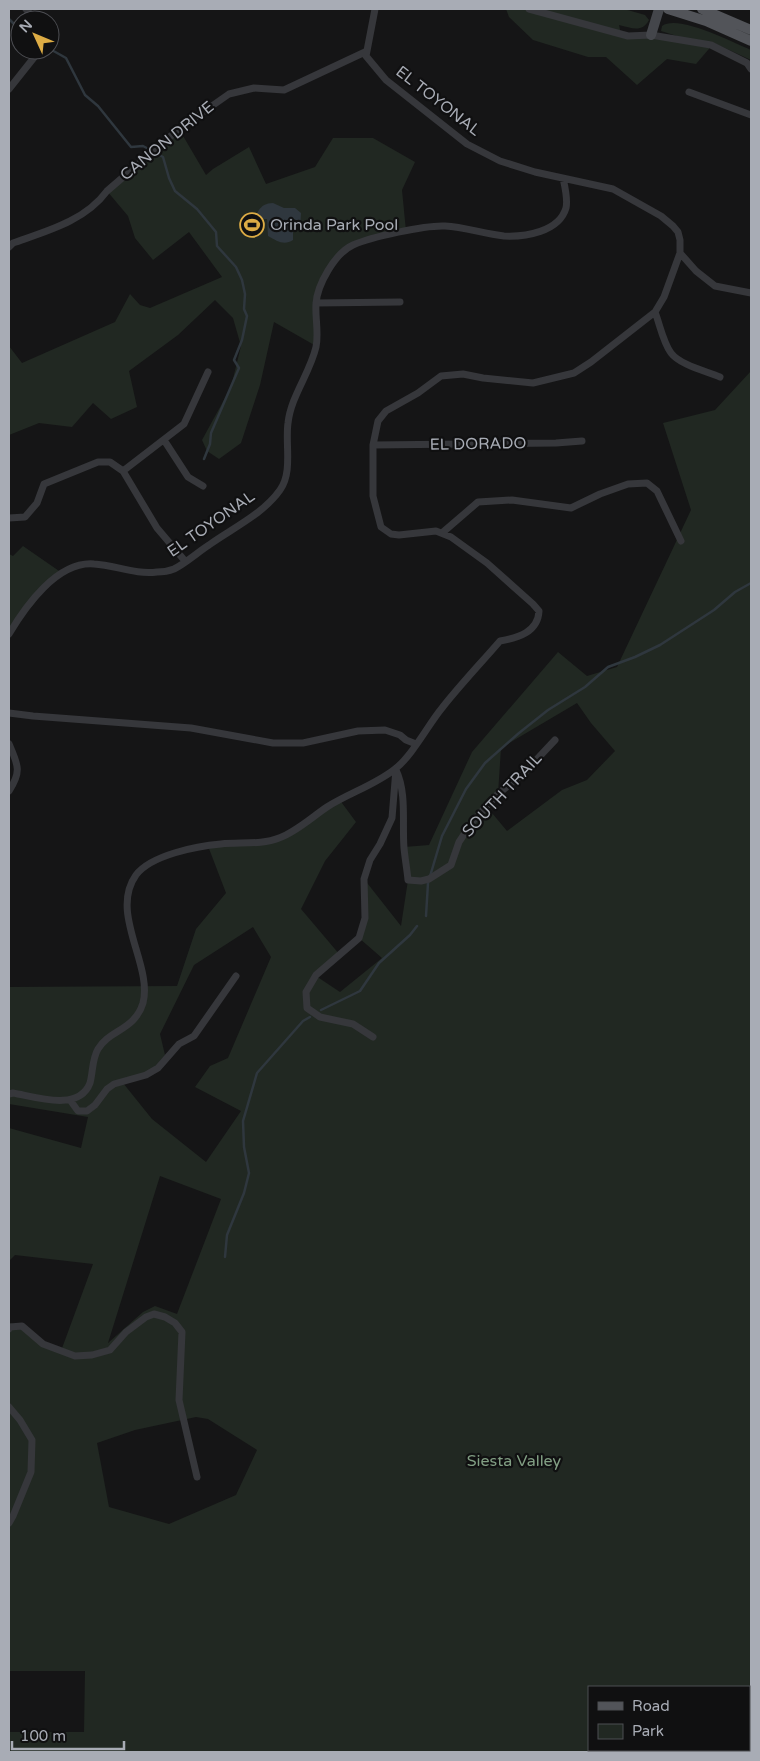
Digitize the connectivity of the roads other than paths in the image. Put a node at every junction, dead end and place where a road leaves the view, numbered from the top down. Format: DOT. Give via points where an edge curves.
graph roads {
  1 [pos="375,9"];
  2 [pos="529,9"];
  3 [pos="659,9"];
  4 [pos="668,9"];
  5 [pos="702,9"];
  6 [pos="751,30"];
  7 [pos="651,35"];
  8 [pos="751,41"];
  9 [pos="365,52"];
  10 [pos="32,60"];
  11 [pos="751,69"];
  12 [pos="9,89"];
  13 [pos="689,92"];
  14 [pos="751,115"];
  15 [pos="563,178"];
  16 [pos="9,247"];
  17 [pos="680,253"];
  18 [pos="751,293"];
  19 [pos="400,302"];
  20 [pos="316,303"];
  21 [pos="655,312"];
  22 [pos="208,372"];
  23 [pos="720,377"];
  24 [pos="164,440"];
  25 [pos="582,441"];
  26 [pos="373,445"];
  27 [pos="123,470"];
  28 [pos="203,486"];
  29 [pos="9,518"];
  30 [pos="442,533"];
  31 [pos="681,541"];
  32 [pos="185,561"];
  33 [pos="9,634"];
  34 [pos="9,713"];
  35 [pos="555,740"];
  36 [pos="9,744"];
  37 [pos="416,744"];
  38 [pos="396,769"];
  39 [pos="9,791"];
  40 [pos="236,976"];
  41 [pos="373,1037"];
  42 [pos="9,1094"];
  43 [pos="70,1100"];
  44 [pos="9,1329"];
  45 [pos="9,1407"];
  46 [pos="197,1477"];
  47 [pos="9,1523"];
  1 -- 9 [label="street"];
  2 -- 7 [label="street" via="628,36"];
  3 -- 7 [label="street"];
  4 -- 8 [label="main road" via="706,20"];
  5 -- 6 [label="main road"];
  7 -- 11 [label="street" via="711,45 746,63"];
  9 -- 15 [label="street, EL TOYONAL" via="386,80 468,144 500,161"];
  9 -- 16 [label="street, CANON DRIVE" via="284,90 254,88 229,94 179,128 107,190 99,202 64,226"];
  10 -- 12 [label="street"];
  13 -- 14 [label="street"];
  15 -- 17 [label="street" via="613,189 661,216 678,232"];
  15 -- 20 [label="street, EL TOYONAL" via="566,207 563,215 540,232 504,236 450,226 429,226 367,240 346,248 337,257 317,293"];
  17 -- 18 [label="street" via="715,286"];
  17 -- 21 [label="street"];
  19 -- 20 [label="street"];
  20 -- 32 [label="street, EL TOYONAL" via="316,346 290,410 283,484 272,500"];
  21 -- 23 [label="street" via="672,355 681,362"];
  21 -- 26 [label="street" via="574,373 533,384 463,374 441,376 382,415"];
  22 -- 24 [label="street" via="184,424"];
  24 -- 27 [label="street"];
  24 -- 28 [label="street" via="188,476"];
  25 -- 26 [label="street, EL DORADO"];
  26 -- 30 [label="street" via="373,496 381,527 398,535 428,531"];
  27 -- 29 [label="street" via="110,462 98,462 44,484 37,502 25,517"];
  27 -- 32 [label="street" via="157,528"];
  30 -- 31 [label="street" via="478,502 512,500 570,508 628,484 647,483 657,491"];
  30 -- 37 [label="street" via="488,563 539,611 539,618 522,635 500,641 441,708"];
  32 -- 33 [label="street, EL TOYONAL" via="172,570 157,572 91,563 76,566 40,591"];
  34 -- 37 [label="street" via="191,728 273,743 303,743 358,731 384,730"];
  35 -- 38 [label="street, SOUTH TRAIL" via="474,821 459,842 451,865 421,882 408,880 400,778"];
  36 -- 39 [label="street" via="18,772"];
  37 -- 38 [label="street"];
  38 -- 41 [label="street" via="392,818 364,879 364,918 359,938 316,976 306,992 307,1008 320,1017 353,1024"];
  38 -- 43 [label="street" via="339,799 281,838 200,847 158,860 138,873 131,886 128,908 145,995 137,1016 99,1048 86,1090"];
  40 -- 43 [label="street" via="194,1036 179,1044 158,1068 114,1084 87,1111 78,1111"];
  42 -- 43 [label="street"];
  44 -- 46 [label="street" via="22,1326 43,1344 75,1356 110,1350 126,1332 154,1314 175,1323 182,1332 179,1400"];
  45 -- 47 [label="street" via="32,1440 31,1472"];
}
